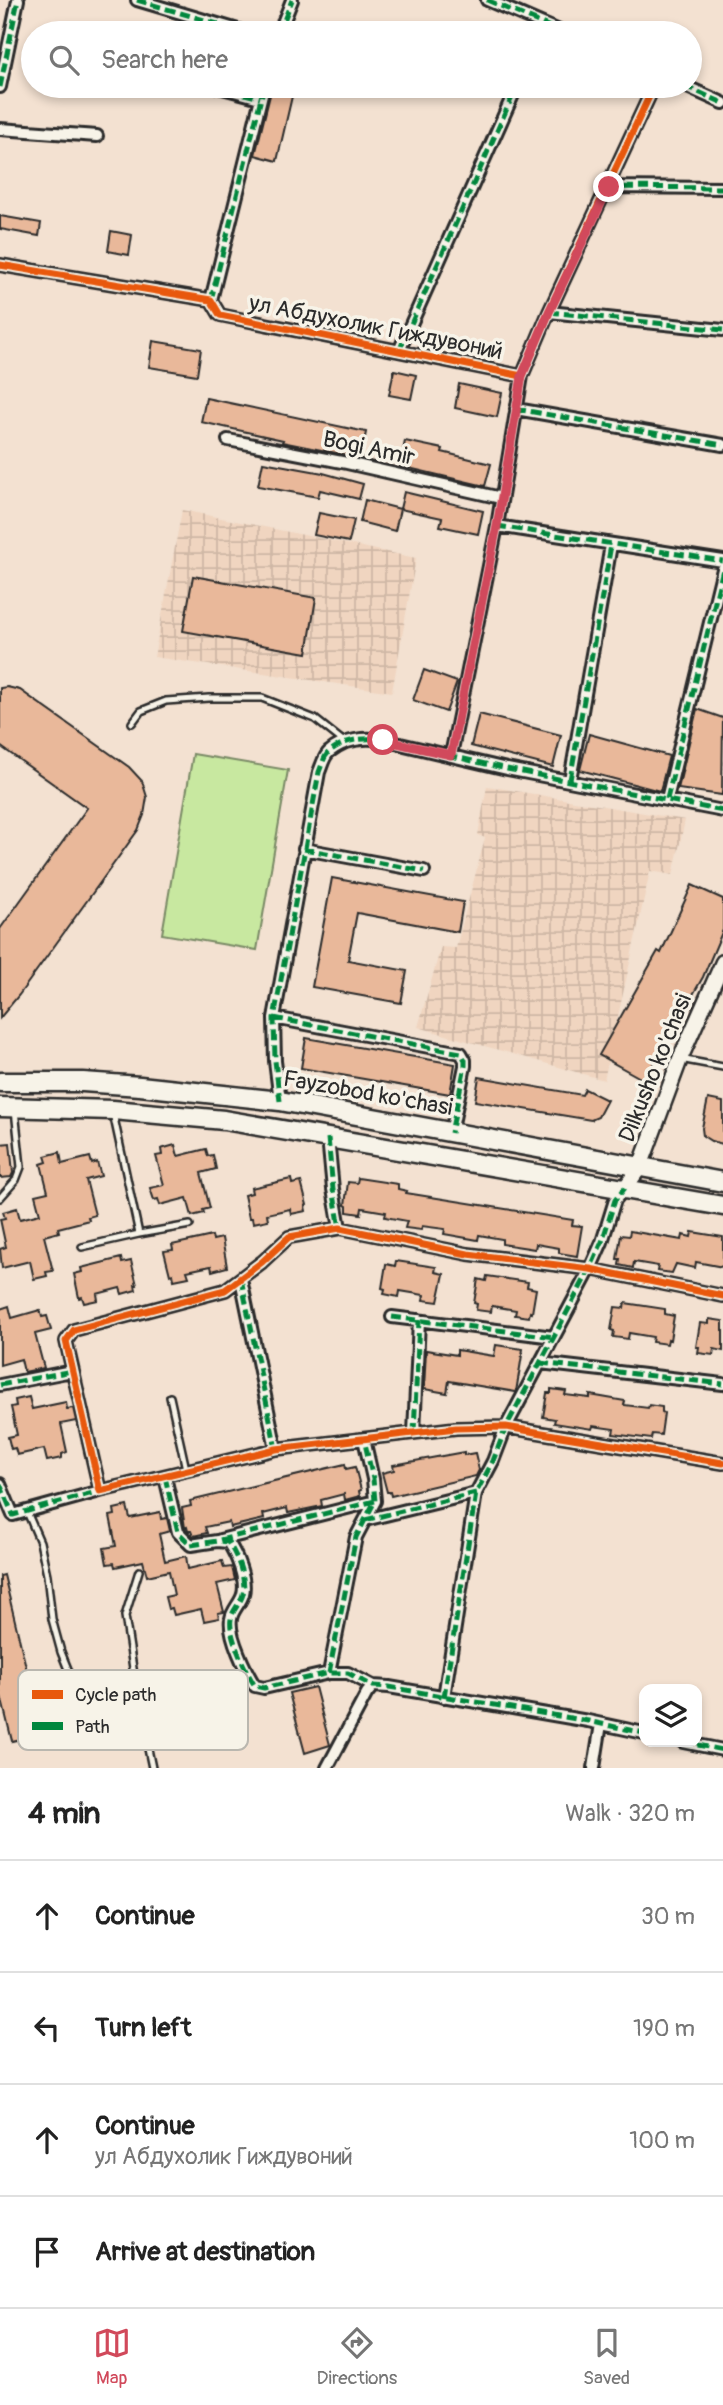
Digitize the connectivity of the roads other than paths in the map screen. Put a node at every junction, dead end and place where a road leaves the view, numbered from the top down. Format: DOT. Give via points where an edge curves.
graph roads {
  1 [pos="18,0"];
  2 [pos="139,0"];
  3 [pos="292,0"];
  4 [pos="487,0"];
  5 [pos="208,21"];
  6 [pos="284,21"];
  7 [pos="527,21"];
  8 [pos="0,87"];
  9 [pos="702,94"];
  10 [pos="260,98"];
  11 [pos="512,98"];
  12 [pos="649,98"];
  13 [pos="723,103"];
  14 [pos="0,129"];
  15 [pos="97,136"];
  16 [pos="609,187"];
  17 [pos="723,188"];
  18 [pos="0,265"];
  19 [pos="211,300"];
  20 [pos="549,312"];
  21 [pos="723,330"];
  22 [pos="399,351"];
  23 [pos="522,376"];
  24 [pos="516,408"];
  25 [pos="228,440"];
  26 [pos="723,445"];
  27 [pos="501,498"];
  28 [pos="497,526"];
  29 [pos="611,545"];
  30 [pos="723,561"];
  31 [pos="723,569"];
  32 [pos="132,723"];
  33 [pos="344,742"];
  34 [pos="451,755"];
  35 [pos="570,780"];
  36 [pos="667,799"];
  37 [pos="723,811"];
  38 [pos="304,849"];
  39 [pos="424,871"];
  40 [pos="723,962"];
  41 [pos="274,1017"];
  42 [pos="680,1059"];
  43 [pos="723,1067"];
  44 [pos="0,1082"];
  45 [pos="280,1101"];
  46 [pos="7,1107"];
  47 [pos="113,1110"];
  48 [pos="451,1133"];
  49 [pos="328,1138"];
  50 [pos="640,1167"];
  51 [pos="723,1182"];
  52 [pos="625,1188"];
  53 [pos="0,1198"];
  54 [pos="723,1206"];
  55 [pos="190,1225"];
  56 [pos="340,1228"];
  57 [pos="139,1234"];
  58 [pos="82,1247"];
  59 [pos="590,1269"];
  60 [pos="241,1279"];
  61 [pos="723,1296"];
  62 [pos="392,1317"];
  63 [pos="419,1320"];
  64 [pos="554,1337"];
  65 [pos="540,1363"];
  66 [pos="72,1371"];
  67 [pos="723,1384"];
  68 [pos="0,1385"];
  69 [pos="170,1397"];
  70 [pos="506,1427"];
  71 [pos="414,1433"];
  72 [pos="364,1439"];
  73 [pos="276,1449"];
  74 [pos="723,1463"];
  75 [pos="186,1469"];
  76 [pos="165,1477"];
  77 [pos="0,1484"];
  78 [pos="100,1491"];
  79 [pos="476,1493"];
  80 [pos="375,1501"];
  81 [pos="27,1512"];
  82 [pos="365,1520"];
  83 [pos="217,1541"];
  84 [pos="139,1571"];
  85 [pos="68,1670"];
  86 [pos="133,1670"];
  87 [pos="246,1670"];
  88 [pos="329,1674"];
  89 [pos="248,1676"];
  90 [pos="373,1686"];
  91 [pos="444,1697"];
  92 [pos="601,1724"];
  93 [pos="639,1732"];
  94 [pos="702,1746"];
  95 [pos="148,1750"];
  96 [pos="723,1750"];
  97 [pos="152,1768"];
  98 [pos="327,1768"];
  99 [pos="594,1768"];
  1 -- 8 [label="street"];
  2 -- 5 [label="street"];
  3 -- 6 [label="street"];
  4 -- 7 [label="street"];
  9 -- 13 [label="street"];
  10 -- 19 [label="street"];
  11 -- 22 [label="street"];
  12 -- 16 [label="street, ул Абдухолик Гиждувоний"];
  14 -- 15 [label="street"];
  16 -- 17 [label="street"];
  16 -- 20 [label="street, ул Абдухолик Гиждувоний"];
  18 -- 19 [label="street, ул Абдухолик Гиждувоний"];
  19 -- 22 [label="street, ул Абдухолик Гиждувоний" via="220,316"];
  20 -- 21 [label="street"];
  20 -- 23 [label="street, ул Абдухолик Гиждувоний"];
  22 -- 23 [label="street, ул Абдухолик Гиждувоний"];
  23 -- 24 [label="street"];
  24 -- 26 [label="street"];
  24 -- 27 [label="street"];
  25 -- 27 [label="street"];
  27 -- 28 [label="street"];
  28 -- 29 [label="street"];
  28 -- 34 [label="street"];
  29 -- 30 [label="street"];
  29 -- 35 [label="street"];
  31 -- 36 [label="street"];
  32 -- 33 [label="lane" via="141,711 166,701 262,698 316,719"];
  33 -- 34 [label="street" via="373,738"];
  33 -- 38 [label="street" via="328,753 319,772"];
  34 -- 35 [label="street"];
  35 -- 36 [label="street"];
  36 -- 37 [label="street"];
  38 -- 39 [label="street"];
  38 -- 41 [label="street"];
  40 -- 42 [label="street, Dilkusho ko'chasi"];
  41 -- 45 [label="street"];
  41 -- 48 [label="street" via="461,1053 466,1066"];
  42 -- 43 [label="lane"];
  42 -- 50 [label="street, Dilkusho ko'chasi"];
  44 -- 45 [label="main road, Fayzobod ko'chasi" via="83,1082"];
  45 -- 48 [label="main road, Fayzobod ko'chasi"];
  46 -- 47 [label="main road"];
  46 -- 53 [label="lane" via="20,1167 16,1180"];
  47 -- 49 [label="main road" via="224,1120"];
  47 -- 57 [label="lane"];
  48 -- 50 [label="main road, Fayzobod ko'chasi"];
  49 -- 52 [label="main road"];
  49 -- 56 [label="street"];
  50 -- 51 [label="main road, Fayzobod ko'chasi"];
  50 -- 52 [label="street, Dilkusho ko'chasi"];
  52 -- 54 [label="main road"];
  52 -- 59 [label="street" via="615,1200"];
  55 -- 57 [label="lane"];
  56 -- 59 [label="street" via="468,1254"];
  56 -- 60 [label="street" via="289,1237"];
  57 -- 58 [label="lane"];
  59 -- 61 [label="street"];
  59 -- 64 [label="street"];
  60 -- 66 [label="street" via="225,1290 74,1330 66,1341"];
  60 -- 73 [label="street"];
  62 -- 63 [label="street"];
  63 -- 64 [label="street"];
  63 -- 71 [label="street"];
  64 -- 65 [label="street"];
  65 -- 67 [label="street"];
  65 -- 70 [label="street"];
  66 -- 68 [label="street"];
  66 -- 78 [label="street"];
  69 -- 75 [label="lane"];
  70 -- 71 [label="street"];
  70 -- 74 [label="street"];
  70 -- 79 [label="street"];
  71 -- 72 [label="street"];
  72 -- 73 [label="street"];
  72 -- 80 [label="street"];
  73 -- 75 [label="street"];
  75 -- 76 [label="street"];
  76 -- 78 [label="street"];
  76 -- 83 [label="street" via="178,1532 191,1545"];
  77 -- 81 [label="street" via="13,1515"];
  78 -- 81 [label="street"];
  79 -- 82 [label="street"];
  79 -- 91 [label="street"];
  80 -- 82 [label="street"];
  80 -- 83 [label="street"];
  81 -- 85 [label="lane" via="40,1542 52,1619"];
  82 -- 88 [label="street" via="356,1537"];
  83 -- 87 [label="street" via="228,1542 239,1558 243,1594 231,1618 231,1629"];
  84 -- 86 [label="lane" via="125,1616"];
  88 -- 89 [label="street" via="264,1688 255,1686"];
  88 -- 90 [label="street" via="348,1673"];
  90 -- 91 [label="street"];
  90 -- 98 [label="street"];
  91 -- 92 [label="street"];
  92 -- 93 [label="street"];
  92 -- 99 [label="street"];
  94 -- 96 [label="street"];
  95 -- 97 [label="lane"];
}
